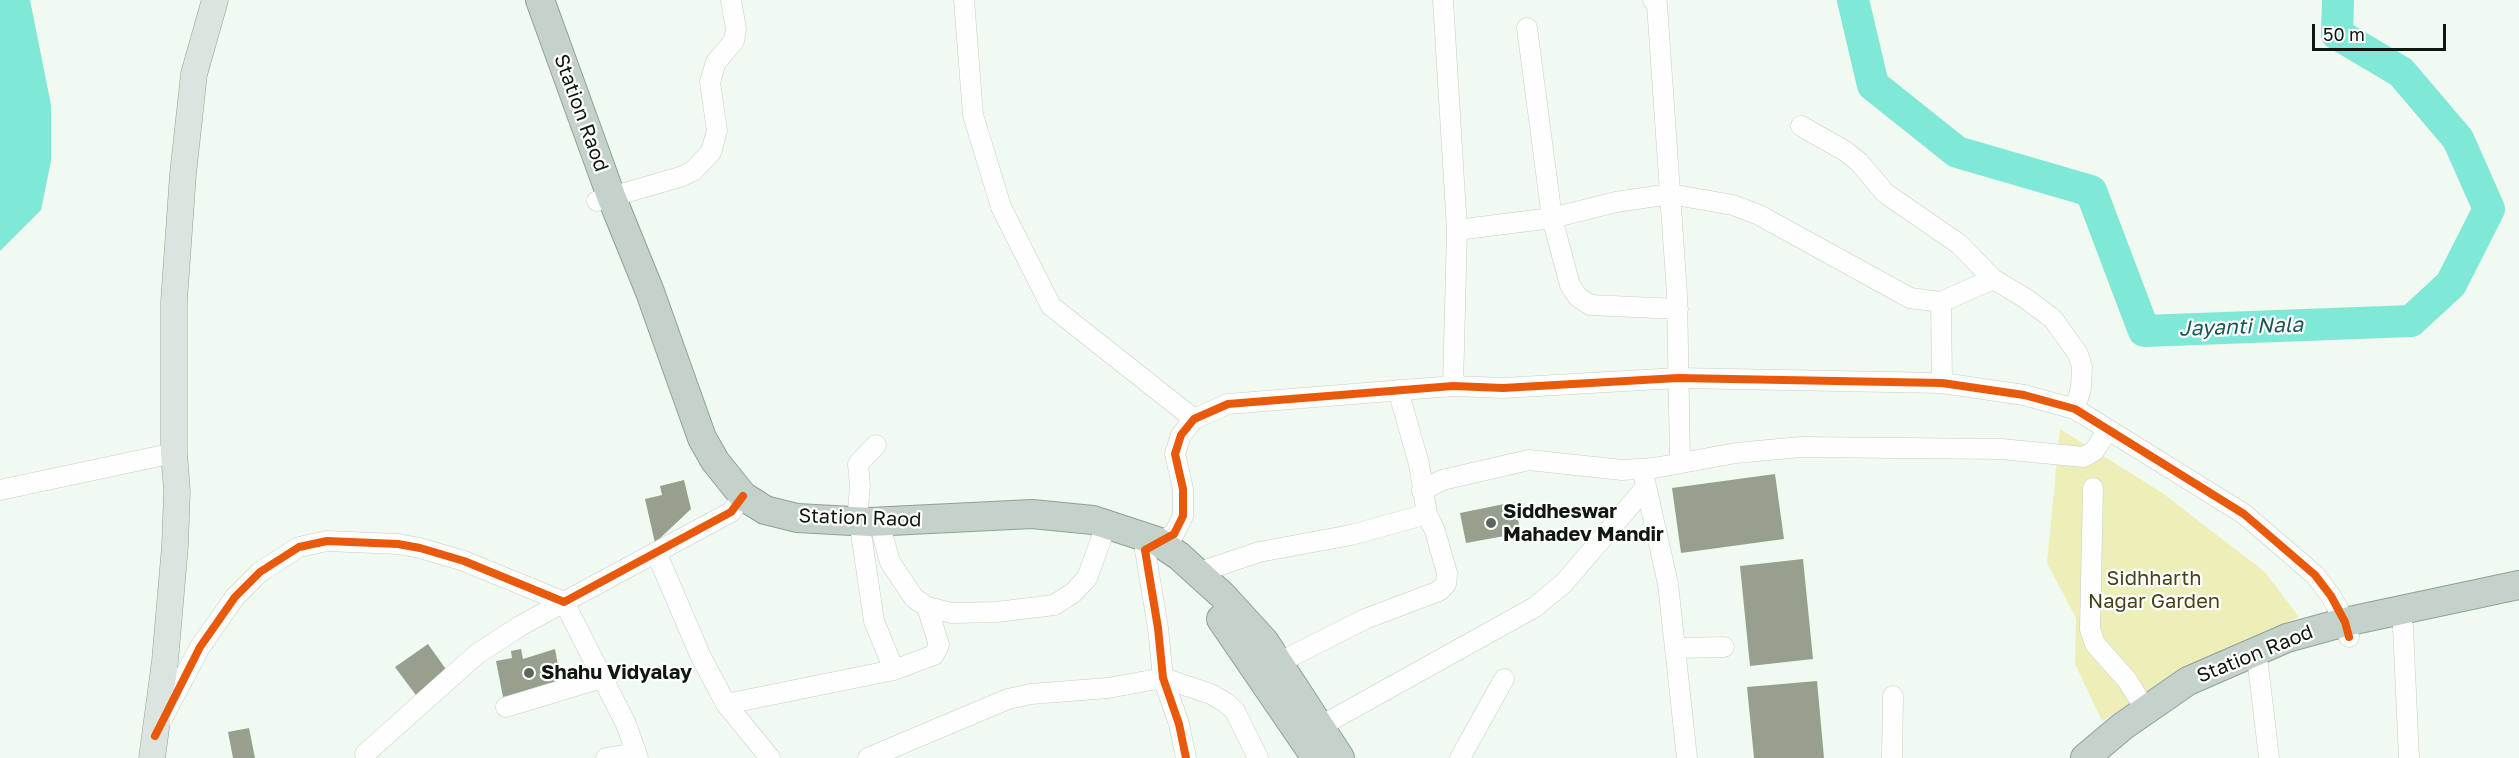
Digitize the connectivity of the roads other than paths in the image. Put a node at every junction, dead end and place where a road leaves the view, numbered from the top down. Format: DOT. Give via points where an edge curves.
graph roads {
  1 [pos="215,0"];
  2 [pos="523,0"];
  3 [pos="540,0"];
  4 [pos="731,0"];
  5 [pos="964,0"];
  6 [pos="1443,0"];
  7 [pos="1653,0"];
  8 [pos="1527,28"];
  9 [pos="1802,126"];
  10 [pos="1670,194"];
  11 [pos="604,198"];
  12 [pos="1552,218"];
  13 [pos="1457,230"];
  14 [pos="1993,279"];
  15 [pos="1941,302"];
  16 [pos="1678,309"];
  17 [pos="1678,378"];
  18 [pos="1942,383"];
  19 [pos="1453,387"];
  20 [pos="1398,390"];
  21 [pos="2075,409"];
  22 [pos="1194,419"];
  23 [pos="2108,430"];
  24 [pos="876,445"];
  25 [pos="174,453"];
  26 [pos="1680,462"];
  27 [pos="1644,478"];
  28 [pos="2093,488"];
  29 [pos="0,490"];
  30 [pos="1422,491"];
  31 [pos="737,504"];
  32 [pos="1427,514"];
  33 [pos="866,529"];
  34 [pos="1103,534"];
  35 [pos="1151,546"];
  36 [pos="656,552"];
  37 [pos="1197,573"];
  38 [pos="901,580"];
  39 [pos="2519,585"];
  40 [pos="869,591"];
  41 [pos="564,602"];
  42 [pos="2519,605"];
  43 [pos="927,607"];
  44 [pos="2403,627"];
  45 [pos="2347,630"];
  46 [pos="1724,647"];
  47 [pos="1677,648"];
  48 [pos="1278,663"];
  49 [pos="2258,665"];
  50 [pos="894,670"];
  51 [pos="602,678"];
  52 [pos="1162,678"];
  53 [pos="1504,679"];
  54 [pos="1893,696"];
  55 [pos="726,704"];
  56 [pos="506,707"];
  57 [pos="2146,710"];
  58 [pos="1319,727"];
  59 [pos="154,747"];
  60 [pos="365,754"];
  61 [pos="637,756"];
  62 [pos="606,758"];
  63 [pos="770,758"];
  64 [pos="868,758"];
  65 [pos="1186,758"];
  66 [pos="1258,758"];
  67 [pos="1316,758"];
  68 [pos="1340,758"];
  69 [pos="1460,758"];
  70 [pos="1687,758"];
  71 [pos="1892,758"];
  72 [pos="2085,758"];
  73 [pos="2105,758"];
  74 [pos="2269,758"];
  75 [pos="2409,758"];
  1 -- 25 [label="main road" via="194,74 183,174 174,301"];
  2 -- 11 [label="highway"];
  3 -- 11 [label="highway, Station Raod"];
  4 -- 11 [label="street" via="735,41 716,62 710,82 717,131 711,152 693,171 680,177"];
  5 -- 22 [label="street" via="973,115 1001,207 1051,306"];
  6 -- 13 [label="street"];
  7 -- 10 [label="street" via="1657,4"];
  8 -- 12 [label="street"];
  9 -- 14 [label="street" via="1859,162 1885,193 1959,244"];
  10 -- 12 [label="street"];
  10 -- 15 [label="street" via="1733,204 1910,298"];
  10 -- 16 [label="street"];
  11 -- 31 [label="highway, Station Raod" via="650,292 702,438"];
  12 -- 13 [label="street"];
  12 -- 16 [label="street" via="1570,285 1578,297 1590,305"];
  13 -- 19 [label="street"];
  14 -- 15 [label="street"];
  14 -- 21 [label="street" via="2053,319 2078,354 2081,388"];
  15 -- 18 [label="street"];
  16 -- 17 [label="street"];
  17 -- 18 [label="street"];
  17 -- 19 [label="street"];
  17 -- 26 [label="street"];
  18 -- 21 [label="street" via="2024,395"];
  19 -- 20 [label="street"];
  20 -- 22 [label="street" via="1228,404"];
  20 -- 30 [label="street" via="1419,464"];
  21 -- 23 [label="street"];
  22 -- 35 [label="street" via="1181,435 1175,454 1183,489 1183,516 1174,534"];
  23 -- 26 [label="street" via="2094,451 2084,457 2001,448 1801,447"];
  23 -- 45 [label="street" via="2244,514 2274,538 2315,575 2331,596"];
  24 -- 33 [label="street" via="858,464"];
  25 -- 29 [label="street"];
  25 -- 59 [label="main road" via="175,546"];
  26 -- 27 [label="street"];
  27 -- 30 [label="street" via="1622,470 1529,460 1451,478"];
  27 -- 47 [label="street" via="1668,584"];
  27 -- 58 [label="street" via="1564,583 1534,607"];
  28 -- 57 [label="street" via="2090,629 2095,644 2127,680"];
  30 -- 32 [label="street"];
  31 -- 33 [label="highway" via="773,528"];
  31 -- 36 [label="street"];
  32 -- 37 [label="street" via="1351,535 1259,552"];
  32 -- 48 [label="street" via="1447,573 1446,584 1439,591 1355,624"];
  33 -- 34 [label="highway" via="984,532 1035,526"];
  33 -- 35 [label="highway, Station Raod" via="1032,514 1093,520"];
  33 -- 38 [label="street"];
  33 -- 40 [label="street"];
  34 -- 35 [label="highway"];
  34 -- 43 [label="street" via="1087,578 1073,593 1053,605 952,613"];
  35 -- 37 [label="highway, Station Raod" via="1179,556"];
  35 -- 52 [label="street"];
  35 -- 67 [label="highway" via="1205,597"];
  36 -- 41 [label="street"];
  36 -- 55 [label="street" via="701,657"];
  37 -- 48 [label="highway, Station Raod" via="1222,595"];
  38 -- 40 [label="street"];
  38 -- 43 [label="street"];
  39 -- 45 [label="highway, Station Raod"];
  40 -- 50 [label="street" via="874,621"];
  41 -- 51 [label="street"];
  41 -- 59 [label="street" via="464,561 420,548 327,542 299,547 260,572 235,597 200,647"];
  41 -- 60 [label="street" via="477,654"];
  42 -- 44 [label="highway"];
  43 -- 50 [label="street" via="939,645 934,656"];
  44 -- 45 [label="highway"];
  44 -- 75 [label="street"];
  45 -- 49 [label="highway"];
  45 -- 57 [label="highway, Station Raod" via="2286,638 2188,681"];
  46 -- 47 [label="street"];
  47 -- 70 [label="street"];
  48 -- 58 [label="highway, Station Raod"];
  49 -- 73 [label="highway" via="2168,712"];
  49 -- 74 [label="street"];
  50 -- 55 [label="street"];
  51 -- 56 [label="street"];
  51 -- 61 [label="street" via="626,723"];
  52 -- 64 [label="street" via="1008,699"];
  52 -- 65 [label="street" via="1179,724"];
  52 -- 66 [label="street" via="1226,703 1235,711"];
  53 -- 69 [label="street"];
  54 -- 71 [label="street"];
  55 -- 63 [label="street"];
  57 -- 72 [label="highway, Station Raod"];
  58 -- 68 [label="highway, Station Raod"];
  61 -- 62 [label="street"];
}
